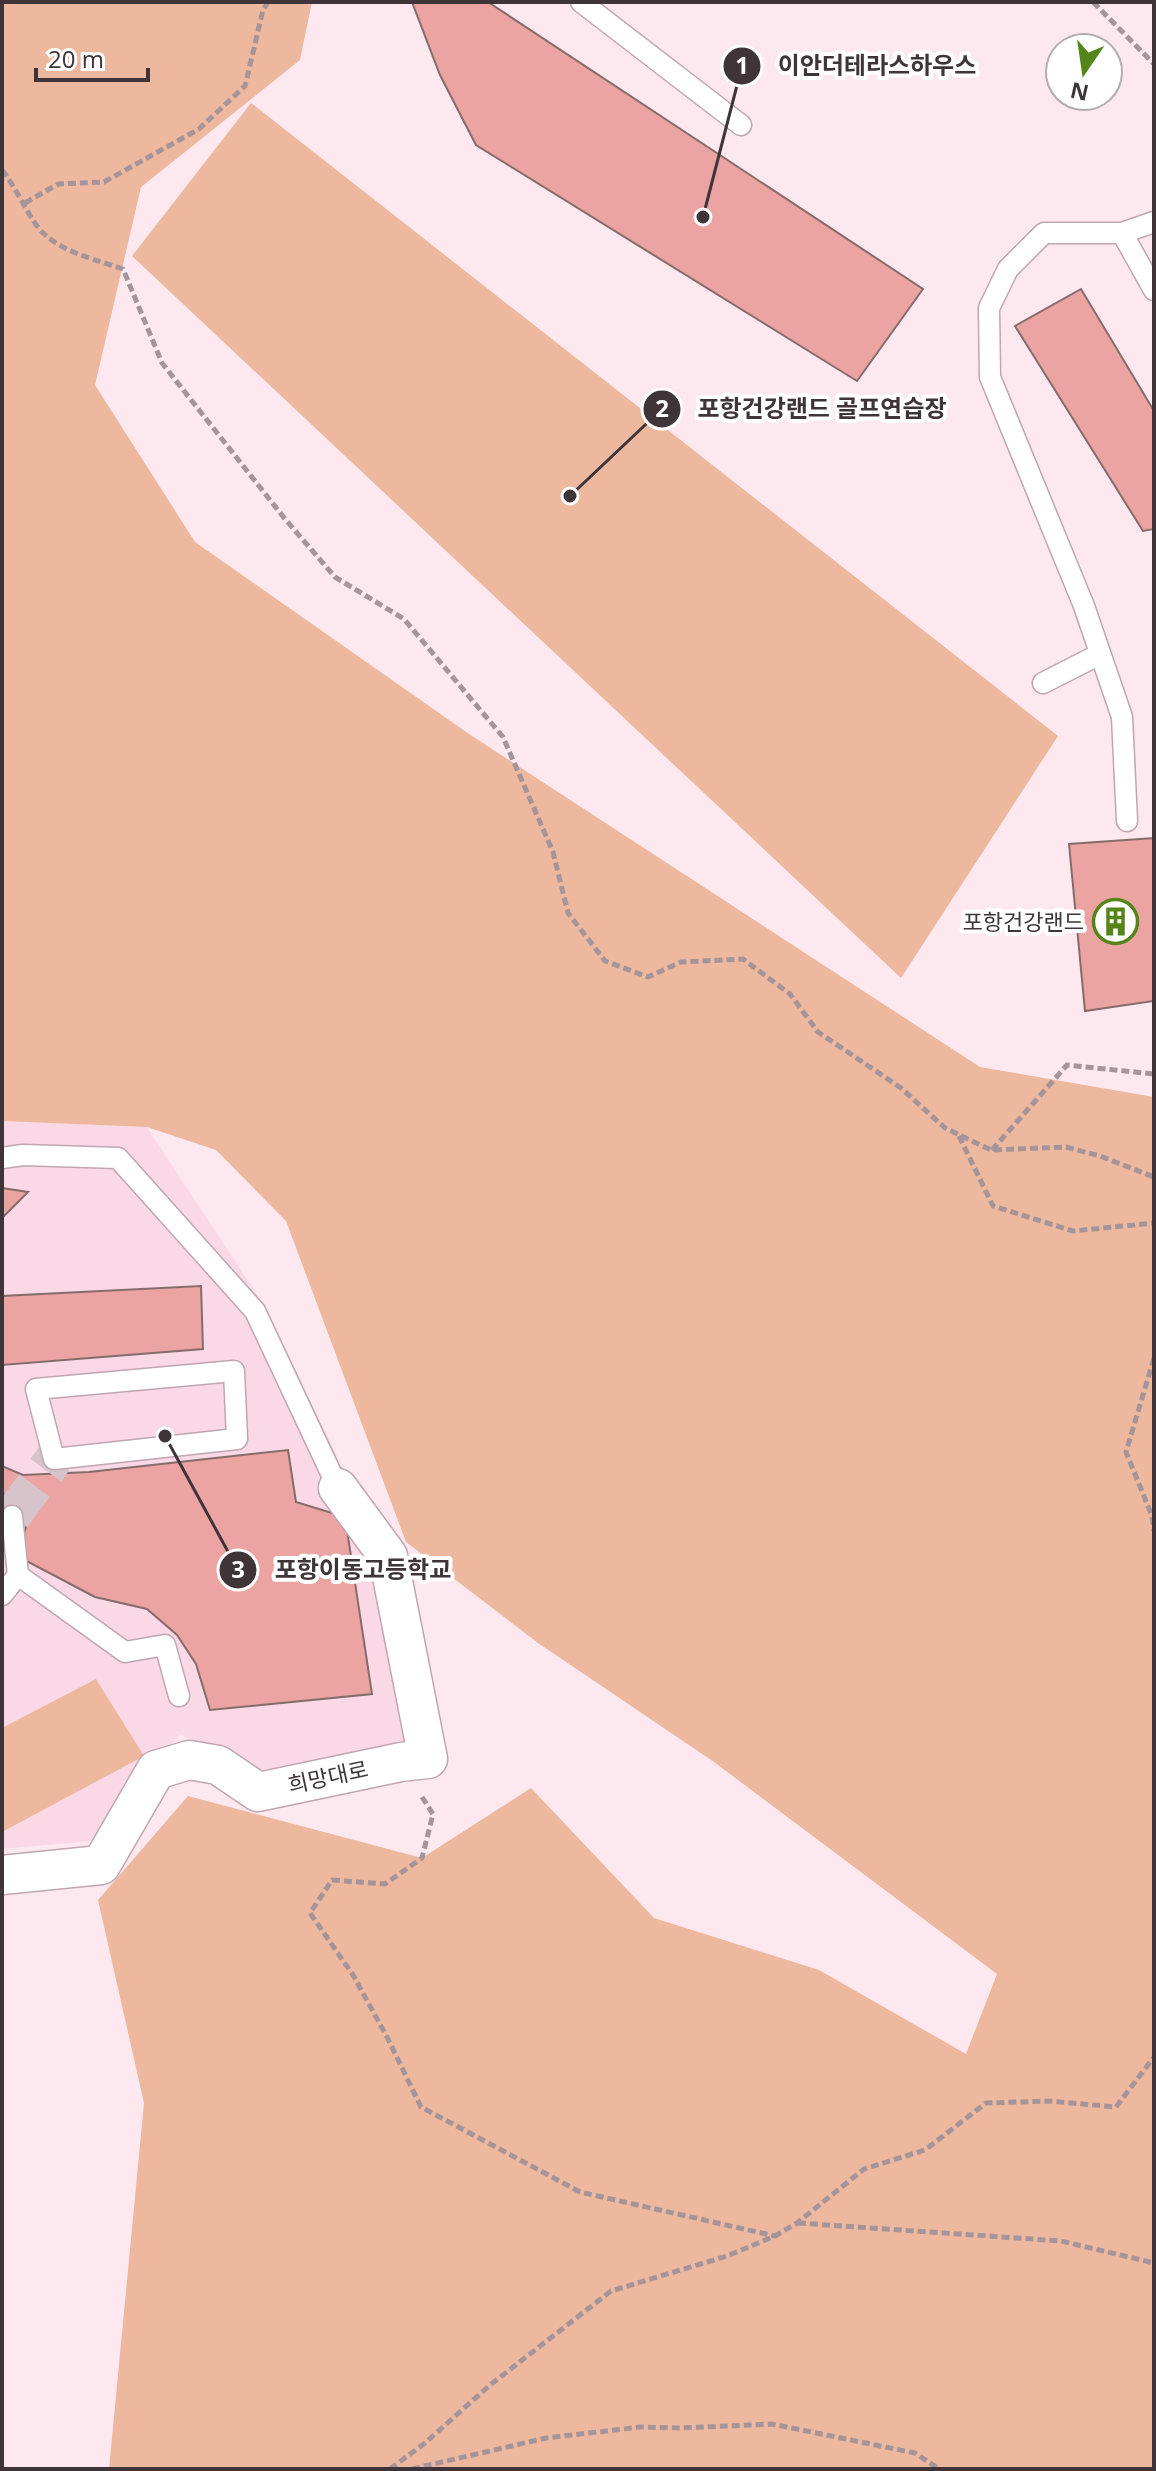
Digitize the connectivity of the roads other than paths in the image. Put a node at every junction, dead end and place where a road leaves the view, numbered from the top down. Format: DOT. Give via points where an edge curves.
graph roads {
  1 [pos="581,2"];
  2 [pos="741,125"];
  3 [pos="1154,222"];
  4 [pos="1122,233"];
  5 [pos="1154,290"];
  6 [pos="1100,654"];
  7 [pos="1043,683"];
  8 [pos="1127,821"];
  9 [pos="2,1158"];
  10 [pos="54,1459"];
  11 [pos="338,1488"];
  12 [pos="12,1516"];
  13 [pos="18,1575"];
  14 [pos="2,1595"];
  15 [pos="179,1696"];
  16 [pos="2,1875"];
  1 -- 2 [label="lane"];
  3 -- 4 [label="lane"];
  4 -- 5 [label="lane"];
  4 -- 6 [label="lane" via="1044,233 1008,269 989,308 990,377"];
  6 -- 7 [label="lane"];
  6 -- 8 [label="lane" via="1122,717"];
  9 -- 11 [label="lane" via="118,1158 255,1311"];
  10 -- 10 [label="lane" via="36,1389 234,1371 237,1439"];
  11 -- 16 [label="street, 희망대로" via="388,1556 428,1759 258,1792 218,1765 189,1760 156,1770 101,1865"];
  12 -- 13 [label="lane"];
  13 -- 14 [label="lane"];
  13 -- 15 [label="lane" via="125,1652 165,1645"];
}
